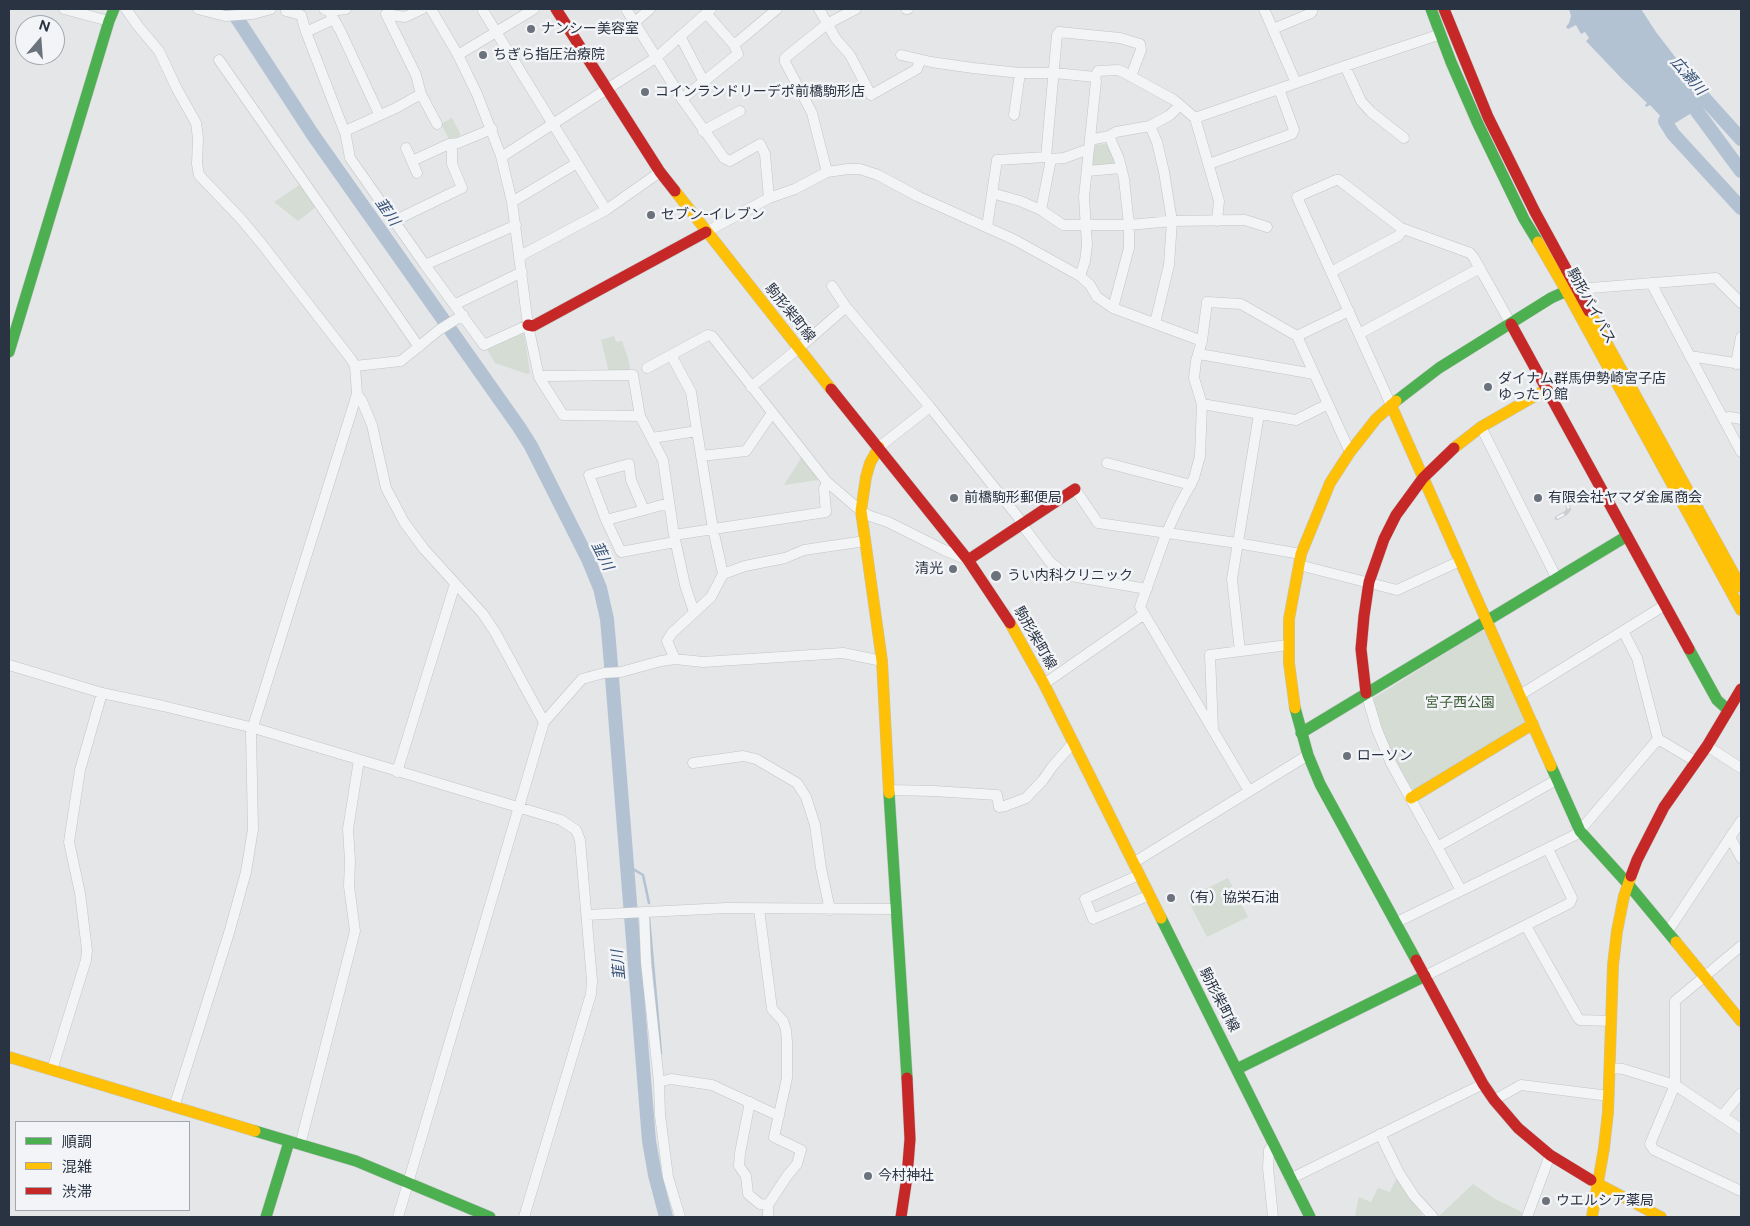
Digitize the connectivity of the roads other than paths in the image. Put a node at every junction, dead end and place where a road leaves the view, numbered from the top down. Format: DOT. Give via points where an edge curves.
graph roads {
  1 [pos="64,9"];
  2 [pos="114,9"];
  3 [pos="126,9"];
  4 [pos="198,9"];
  5 [pos="271,9"];
  6 [pos="286,9"];
  7 [pos="346,9"];
  8 [pos="422,9"];
  9 [pos="430,9"];
  10 [pos="482,9"];
  11 [pos="534,9"];
  12 [pos="556,9"];
  13 [pos="626,9"];
  14 [pos="650,9"];
  15 [pos="777,9"];
  16 [pos="818,9"];
  17 [pos="856,9"];
  18 [pos="1264,9"];
  19 [pos="1312,9"];
  20 [pos="1431,9"];
  21 [pos="1444,9"];
  22 [pos="382,11"];
  23 [pos="709,11"];
  24 [pos="328,13"];
  25 [pos="109,22"];
  26 [pos="635,22"];
  27 [pos="827,24"];
  28 [pos="1273,29"];
  29 [pos="306,32"];
  30 [pos="496,32"];
  31 [pos="1440,34"];
  32 [pos="680,36"];
  33 [pos="734,45"];
  34 [pos="458,55"];
  35 [pos="901,55"];
  36 [pos="658,57"];
  37 [pos="219,60"];
  38 [pos="920,60"];
  39 [pos="1346,66"];
  40 [pos="1020,73"];
  41 [pos="1054,73"];
  42 [pos="1132,76"];
  43 [pos="1095,77"];
  44 [pos="704,82"];
  45 [pos="1296,83"];
  46 [pos="606,89"];
  47 [pos="1279,89"];
  48 [pos="421,94"];
  49 [pos="682,99"];
  50 [pos="1180,105"];
  51 [pos="740,111"];
  52 [pos="379,114"];
  53 [pos="1014,115"];
  54 [pos="1195,118"];
  55 [pos="437,124"];
  56 [pos="553,124"];
  57 [pos="1150,126"];
  58 [pos="492,129"];
  59 [pos="703,131"];
  60 [pos="345,133"];
  61 [pos="1109,136"];
  62 [pos="1404,138"];
  63 [pos="449,144"];
  64 [pos="1090,144"];
  65 [pos="406,148"];
  66 [pos="501,156"];
  67 [pos="1049,158"];
  68 [pos="412,161"];
  69 [pos="577,163"];
  70 [pos="1209,164"];
  71 [pos="1122,168"];
  72 [pos="1088,171"];
  73 [pos="660,172"];
  74 [pos="828,172"];
  75 [pos="417,173"];
  76 [pos="992,193"];
  77 [pos="769,198"];
  78 [pos="512,202"];
  79 [pos="606,210"];
  80 [pos="1041,210"];
  81 [pos="394,221"];
  82 [pos="1172,221"];
  83 [pos="1217,221"];
  84 [pos="1129,225"];
  85 [pos="516,226"];
  86 [pos="1086,226"];
  87 [pos="987,227"];
  88 [pos="1267,227"];
  89 [pos="1404,229"];
  90 [pos="706,232"];
  91 [pos="520,256"];
  92 [pos="425,265"];
  93 [pos="1480,268"];
  94 [pos="522,272"];
  95 [pos="1331,272"];
  96 [pos="1080,276"];
  97 [pos="1651,283"];
  98 [pos="832,286"];
  99 [pos="1573,291"];
  100 [pos="1741,303"];
  101 [pos="456,304"];
  102 [pos="846,307"];
  103 [pos="1113,308"];
  104 [pos="1348,311"];
  105 [pos="459,317"];
  106 [pos="1155,323"];
  107 [pos="1511,324"];
  108 [pos="528,325"];
  109 [pos="1359,334"];
  110 [pos="1297,336"];
  111 [pos="1741,337"];
  112 [pos="1202,341"];
  113 [pos="418,347"];
  114 [pos="800,348"];
  115 [pos="9,352"];
  116 [pos="1198,354"];
  117 [pos="671,356"];
  118 [pos="1691,358"];
  119 [pos="1739,364"];
  120 [pos="355,366"];
  121 [pos="647,368"];
  122 [pos="1314,374"];
  123 [pos="540,378"];
  124 [pos="751,387"];
  125 [pos="1547,389"];
  126 [pos="356,394"];
  127 [pos="1202,404"];
  128 [pos="1328,404"];
  129 [pos="1391,405"];
  130 [pos="930,407"];
  131 [pos="772,413"];
  132 [pos="1259,414"];
  133 [pos="640,416"];
  134 [pos="1723,418"];
  135 [pos="1741,418"];
  136 [pos="1481,427"];
  137 [pos="697,430"];
  138 [pos="652,438"];
  139 [pos="879,447"];
  140 [pos="1350,452"];
  141 [pos="1741,452"];
  142 [pos="701,456"];
  143 [pos="1107,463"];
  144 [pos="1423,478"];
  145 [pos="827,482"];
  146 [pos="1191,485"];
  147 [pos="1075,489"];
  148 [pos="669,504"];
  149 [pos="644,510"];
  150 [pos="861,511"];
  151 [pos="606,520"];
  152 [pos="1022,524"];
  153 [pos="714,529"];
  154 [pos="1166,534"];
  155 [pos="1628,536"];
  156 [pos="675,539"];
  157 [pos="864,541"];
  158 [pos="1237,543"];
  159 [pos="1300,559"];
  160 [pos="968,560"];
  161 [pos="1460,561"];
  162 [pos="723,574"];
  163 [pos="1558,579"];
  164 [pos="1369,582"];
  165 [pos="456,584"];
  166 [pos="1741,587"];
  167 [pos="1147,589"];
  168 [pos="1665,605"];
  169 [pos="1741,610"];
  170 [pos="694,612"];
  171 [pos="1143,615"];
  172 [pos="1487,622"];
  173 [pos="1623,631"];
  174 [pos="1288,645"];
  175 [pos="1240,652"];
  176 [pos="675,660"];
  177 [pos="882,661"];
  178 [pos="9,664"];
  179 [pos="1044,684"];
  180 [pos="1741,689"];
  181 [pos="102,693"];
  182 [pos="1366,693"];
  183 [pos="1520,695"];
  184 [pos="1728,710"];
  185 [pos="544,722"];
  186 [pos="1533,724"];
  187 [pos="254,728"];
  188 [pos="1213,731"];
  189 [pos="1301,733"];
  190 [pos="1658,739"];
  191 [pos="1073,743"];
  192 [pos="1707,746"];
  193 [pos="1308,755"];
  194 [pos="359,760"];
  195 [pos="1695,761"];
  196 [pos="693,763"];
  197 [pos="1741,768"];
  198 [pos="397,772"];
  199 [pos="1558,779"];
  200 [pos="889,790"];
  201 [pos="1249,791"];
  202 [pos="1410,798"];
  203 [pos="518,807"];
  204 [pos="1741,821"];
  205 [pos="1580,831"];
  206 [pos="1730,837"];
  207 [pos="1437,847"];
  208 [pos="1548,849"];
  209 [pos="1741,858"];
  210 [pos="1133,863"];
  211 [pos="1139,875"];
  212 [pos="1628,884"];
  213 [pos="1460,890"];
  214 [pos="1150,895"];
  215 [pos="759,909"];
  216 [pos="896,909"];
  217 [pos="830,910"];
  218 [pos="641,912"];
  219 [pos="587,916"];
  220 [pos="1395,923"];
  221 [pos="1526,926"];
  222 [pos="1668,931"];
  223 [pos="1741,946"];
  224 [pos="1425,976"];
  225 [pos="1704,976"];
  226 [pos="1741,1019"];
  227 [pos="1611,1021"];
  228 [pos="9,1057"];
  229 [pos="1610,1068"];
  230 [pos="1237,1069"];
  231 [pos="52,1070"];
  232 [pos="659,1082"];
  233 [pos="1483,1084"];
  234 [pos="1675,1085"];
  235 [pos="1741,1093"];
  236 [pos="1609,1096"];
  237 [pos="1494,1100"];
  238 [pos="750,1102"];
  239 [pos="174,1107"];
  240 [pos="779,1116"];
  241 [pos="1722,1116"];
  242 [pos="1741,1129"];
  243 [pos="1380,1134"];
  244 [pos="295,1143"];
  245 [pos="1273,1145"];
  246 [pos="1550,1155"];
  247 [pos="1290,1179"];
  248 [pos="409,1182"];
  249 [pos="1598,1183"];
  250 [pos="1741,1191"];
  251 [pos="768,1205"];
  252 [pos="266,1217"];
  253 [pos="398,1217"];
  254 [pos="490,1217"];
  255 [pos="524,1217"];
  256 [pos="680,1217"];
  257 [pos="768,1217"];
  258 [pos="901,1217"];
  259 [pos="1273,1217"];
  260 [pos="1310,1217"];
  261 [pos="1433,1217"];
  262 [pos="1527,1217"];
  263 [pos="1592,1217"];
  264 [pos="1661,1217"];
  1 -- 25 [label="street"];
  2 -- 25 [label="street"];
  3 -- 120 [label="street" via="159,51 196,123 200,175 264,246"];
  4 -- 5 [label="street" via="225,16"];
  6 -- 29 [label="street" via="301,15"];
  7 -- 24 [label="street"];
  8 -- 22 [label="street" via="405,17"];
  9 -- 34 [label="street"];
  10 -- 30 [label="street"];
  11 -- 30 [label="street"];
  12 -- 46 [label="street, 駒形柴町線"];
  13 -- 26 [label="street"];
  14 -- 26 [label="street"];
  15 -- 33 [label="street"];
  16 -- 27 [label="street"];
  17 -- 27 [label="street"];
  18 -- 28 [label="street"];
  19 -- 28 [label="street" via="1309,14"];
  20 -- 31 [label="street, 駒形バイパス"];
  21 -- 99 [label="street, 駒形バイパス" via="1488,117"];
  22 -- 48 [label="street" via="416,75"];
  23 -- 32 [label="street"];
  23 -- 33 [label="street"];
  24 -- 29 [label="street"];
  24 -- 52 [label="street" via="340,30"];
  25 -- 115 [label="street"];
  26 -- 36 [label="street"];
  27 -- 38 [label="street" via="850,55 871,95 917,68"];
  27 -- 74 [label="street" via="785,58 785,62 812,113"];
  28 -- 45 [label="street"];
  29 -- 60 [label="street"];
  30 -- 34 [label="street"];
  30 -- 56 [label="street"];
  31 -- 39 [label="street"];
  31 -- 99 [label="street, 駒形バイパス" via="1478,124 1520,210"];
  32 -- 36 [label="street"];
  32 -- 44 [label="street"];
  33 -- 44 [label="street" via="738,54"];
  34 -- 58 [label="street"];
  35 -- 38 [label="street"];
  36 -- 46 [label="street"];
  36 -- 49 [label="street"];
  37 -- 113 [label="street"];
  38 -- 40 [label="street"];
  39 -- 45 [label="street"];
  39 -- 62 [label="street" via="1361,101"];
  40 -- 41 [label="street"];
  40 -- 53 [label="street"];
  41 -- 42 [label="street" via="1057,35 1062,31 1120,38 1140,44"];
  41 -- 43 [label="street"];
  41 -- 67 [label="street"];
  42 -- 43 [label="street" via="1115,70 1098,71"];
  42 -- 50 [label="street"];
  43 -- 64 [label="street"];
  44 -- 49 [label="street"];
  45 -- 47 [label="street"];
  46 -- 56 [label="street"];
  46 -- 73 [label="street, 駒形柴町線"];
  47 -- 54 [label="street"];
  47 -- 70 [label="street" via="1294,130 1292,134"];
  48 -- 52 [label="street"];
  48 -- 55 [label="street"];
  49 -- 59 [label="street"];
  50 -- 54 [label="street"];
  50 -- 57 [label="street"];
  51 -- 59 [label="street"];
  52 -- 60 [label="street"];
  54 -- 70 [label="street"];
  56 -- 66 [label="street"];
  56 -- 69 [label="street"];
  57 -- 61 [label="street"];
  57 -- 82 [label="street" via="1164,172"];
  58 -- 63 [label="street"];
  58 -- 66 [label="street"];
  59 -- 77 [label="street" via="730,161 760,144 765,154"];
  60 -- 81 [label="street" via="350,158"];
  61 -- 64 [label="street"];
  61 -- 71 [label="street"];
  63 -- 68 [label="street"];
  63 -- 81 [label="street" via="452,164 462,188"];
  64 -- 67 [label="street" via="1064,158"];
  64 -- 72 [label="street"];
  65 -- 68 [label="street"];
  66 -- 78 [label="street"];
  67 -- 76 [label="street" via="997,160"];
  67 -- 80 [label="street"];
  68 -- 75 [label="street"];
  69 -- 78 [label="street"];
  69 -- 79 [label="street"];
  70 -- 83 [label="street" via="1219,201"];
  71 -- 72 [label="street"];
  71 -- 84 [label="street"];
  72 -- 86 [label="street" via="1084,197"];
  73 -- 79 [label="street"];
  73 -- 90 [label="street, 駒形柴町線"];
  74 -- 77 [label="street"];
  74 -- 87 [label="street" via="848,169 870,172"];
  76 -- 80 [label="street"];
  76 -- 87 [label="street"];
  77 -- 90 [label="street"];
  78 -- 85 [label="street"];
  79 -- 91 [label="street"];
  80 -- 86 [label="street" via="1063,225"];
  81 -- 92 [label="street"];
  82 -- 83 [label="street"];
  82 -- 84 [label="street"];
  82 -- 106 [label="street" via="1168,265"];
  83 -- 88 [label="street" via="1245,220"];
  84 -- 86 [label="street"];
  84 -- 103 [label="street" via="1129,248"];
  85 -- 91 [label="street"];
  85 -- 92 [label="street"];
  86 -- 96 [label="street" via="1086,252"];
  87 -- 96 [label="street"];
  89 -- 93 [label="street" via="1470,253"];
  89 -- 95 [label="street" via="1398,236"];
  89 -- 95 [label="street" via="1339,180 1297,197"];
  90 -- 108 [label="street" via="534,326"];
  90 -- 114 [label="street, 駒形柴町線"];
  91 -- 94 [label="street"];
  92 -- 101 [label="street"];
  93 -- 107 [label="street"];
  93 -- 109 [label="street"];
  94 -- 101 [label="street"];
  94 -- 108 [label="street"];
  95 -- 104 [label="street"];
  96 -- 103 [label="street" via="1090,284 1097,297"];
  97 -- 99 [label="street"];
  97 -- 100 [label="street" via="1716,278"];
  97 -- 118 [label="street"];
  98 -- 102 [label="street"];
  99 -- 107 [label="street" via="1551,298"];
  99 -- 166 [label="street, 駒形バイパス"];
  99 -- 169 [label="street, 駒形バイパス"];
  101 -- 105 [label="street"];
  102 -- 114 [label="street"];
  102 -- 130 [label="street"];
  103 -- 106 [label="street"];
  104 -- 109 [label="street"];
  104 -- 110 [label="street"];
  105 -- 108 [label="street" via="484,345"];
  105 -- 113 [label="street"];
  106 -- 112 [label="street"];
  107 -- 125 [label="street"];
  107 -- 129 [label="street" via="1439,368"];
  108 -- 123 [label="street"];
  109 -- 129 [label="street"];
  110 -- 112 [label="street" via="1241,304 1207,302"];
  110 -- 122 [label="street"];
  111 -- 119 [label="street"];
  112 -- 116 [label="street"];
  113 -- 120 [label="street" via="401,361"];
  114 -- 124 [label="street"];
  114 -- 139 [label="street, 駒形柴町線"];
  116 -- 122 [label="street"];
  116 -- 127 [label="street" via="1194,378"];
  117 -- 121 [label="street"];
  117 -- 124 [label="street" via="708,335 712,336"];
  117 -- 137 [label="street" via="691,392"];
  118 -- 119 [label="street"];
  118 -- 134 [label="street"];
  120 -- 126 [label="street"];
  122 -- 128 [label="street"];
  123 -- 133 [label="street" via="563,415"];
  123 -- 133 [label="street" via="633,375"];
  124 -- 131 [label="street"];
  125 -- 136 [label="street"];
  125 -- 155 [label="street"];
  126 -- 165 [label="street" via="372,425 386,488 404,522"];
  126 -- 187 [label="street"];
  127 -- 132 [label="street"];
  127 -- 146 [label="street" via="1200,456"];
  128 -- 132 [label="street" via="1296,420"];
  128 -- 140 [label="street"];
  129 -- 140 [label="street"];
  129 -- 144 [label="street"];
  130 -- 139 [label="street"];
  130 -- 152 [label="street"];
  131 -- 142 [label="street" via="746,451"];
  131 -- 145 [label="street"];
  132 -- 158 [label="street"];
  133 -- 138 [label="street"];
  134 -- 135 [label="street"];
  134 -- 141 [label="street"];
  136 -- 144 [label="street"];
  136 -- 163 [label="street"];
  137 -- 138 [label="street"];
  137 -- 142 [label="street"];
  138 -- 148 [label="street" via="662,460"];
  139 -- 150 [label="street" via="866,476"];
  139 -- 160 [label="street, 駒形柴町線"];
  140 -- 159 [label="street" via="1321,502"];
  142 -- 153 [label="street"];
  143 -- 146 [label="street"];
  144 -- 161 [label="street"];
  144 -- 164 [label="street" via="1396,515 1380,548"];
  145 -- 150 [label="street"];
  145 -- 153 [label="street" via="824,489 826,512"];
  146 -- 154 [label="street"];
  147 -- 152 [label="street"];
  147 -- 154 [label="street" via="1098,523"];
  148 -- 149 [label="street"];
  148 -- 156 [label="street"];
  149 -- 151 [label="street"];
  149 -- 151 [label="street" via="631,480 629,464 589,476"];
  150 -- 157 [label="street"];
  150 -- 160 [label="street"];
  151 -- 156 [label="street" via="621,552"];
  152 -- 160 [label="street"];
  152 -- 167 [label="street" via="1050,562 1064,573"];
  153 -- 156 [label="street"];
  153 -- 162 [label="street"];
  154 -- 158 [label="street"];
  154 -- 167 [label="street"];
  155 -- 163 [label="street"];
  155 -- 168 [label="street"];
  156 -- 170 [label="street"];
  157 -- 162 [label="street" via="804,550"];
  157 -- 177 [label="street"];
  158 -- 159 [label="street"];
  158 -- 175 [label="street" via="1232,579"];
  159 -- 164 [label="street"];
  159 -- 174 [label="street" via="1292,597"];
  160 -- 179 [label="street, 駒形柴町線" via="1010,623"];
  161 -- 164 [label="street" via="1397,590"];
  161 -- 172 [label="street"];
  162 -- 170 [label="street" via="711,597"];
  163 -- 172 [label="street"];
  164 -- 182 [label="street" via="1362,649"];
  165 -- 185 [label="street" via="495,632"];
  165 -- 198 [label="street"];
  167 -- 171 [label="street" via="1140,607"];
  168 -- 173 [label="street"];
  168 -- 184 [label="street" via="1716,700"];
  170 -- 176 [label="street" via="667,641"];
  171 -- 179 [label="street"];
  171 -- 188 [label="street"];
  172 -- 182 [label="street"];
  172 -- 183 [label="street"];
  173 -- 183 [label="street"];
  173 -- 190 [label="street" via="1637,658"];
  174 -- 175 [label="street"];
  174 -- 189 [label="street" via="1292,695"];
  175 -- 188 [label="street" via="1210,655"];
  176 -- 177 [label="street" via="703,662 843,653"];
  176 -- 185 [label="street" via="582,679"];
  177 -- 200 [label="street"];
  178 -- 181 [label="street"];
  179 -- 191 [label="street, 駒形柴町線"];
  180 -- 184 [label="street"];
  181 -- 187 [label="street"];
  181 -- 231 [label="street" via="80,770 69,842 80,893 86,960"];
  182 -- 189 [label="street"];
  182 -- 202 [label="street" via="1391,763"];
  183 -- 186 [label="street"];
  184 -- 192 [label="street"];
  185 -- 203 [label="street"];
  186 -- 199 [label="street"];
  186 -- 202 [label="street"];
  187 -- 194 [label="street"];
  187 -- 239 [label="street" via="250,737 253,829 246,872"];
  188 -- 201 [label="street"];
  189 -- 193 [label="street"];
  190 -- 195 [label="street"];
  190 -- 205 [label="street"];
  191 -- 200 [label="street" via="1026,798 1005,806 999,807 996,795"];
  191 -- 210 [label="street, 駒形柴町線"];
  192 -- 195 [label="street"];
  192 -- 197 [label="street"];
  193 -- 201 [label="street"];
  193 -- 220 [label="street" via="1320,784"];
  194 -- 198 [label="street"];
  194 -- 244 [label="street" via="348,829 355,931"];
  195 -- 212 [label="street" via="1650,831"];
  196 -- 217 [label="street" via="743,756 797,784 806,797 815,825"];
  198 -- 203 [label="street"];
  199 -- 205 [label="street"];
  199 -- 207 [label="street"];
  200 -- 216 [label="street"];
  201 -- 210 [label="street"];
  202 -- 207 [label="street"];
  203 -- 219 [label="street" via="560,820 576,830 580,840"];
  203 -- 248 [label="street"];
  204 -- 206 [label="street"];
  205 -- 208 [label="street"];
  205 -- 212 [label="street"];
  206 -- 209 [label="street"];
  206 -- 222 [label="street"];
  207 -- 213 [label="street"];
  208 -- 213 [label="street"];
  208 -- 221 [label="street" via="1572,901"];
  210 -- 211 [label="street, 駒形柴町線"];
  211 -- 214 [label="street, 駒形柴町線"];
  211 -- 214 [label="street" via="1086,899 1093,919"];
  212 -- 222 [label="street"];
  212 -- 227 [label="street" via="1614,950"];
  213 -- 220 [label="street"];
  214 -- 230 [label="street, 駒形柴町線"];
  215 -- 217 [label="street"];
  215 -- 218 [label="street"];
  215 -- 240 [label="street" via="772,1008 786,1030 787,1078"];
  216 -- 217 [label="street"];
  216 -- 258 [label="street" via="910,1139"];
  218 -- 219 [label="street"];
  218 -- 232 [label="street"];
  219 -- 255 [label="street" via="592,981 590,1002"];
  220 -- 224 [label="street"];
  221 -- 224 [label="street"];
  221 -- 227 [label="street" via="1578,1018"];
  222 -- 225 [label="street"];
  223 -- 225 [label="street"];
  224 -- 230 [label="street"];
  224 -- 233 [label="street"];
  225 -- 226 [label="street"];
  225 -- 234 [label="street" via="1675,1001"];
  227 -- 229 [label="street"];
  228 -- 231 [label="street"];
  229 -- 234 [label="street"];
  229 -- 236 [label="street"];
  230 -- 245 [label="street, 駒形柴町線"];
  231 -- 239 [label="street"];
  232 -- 238 [label="street" via="672,1080 712,1085"];
  232 -- 256 [label="street" via="668,1177"];
  233 -- 237 [label="street"];
  233 -- 243 [label="street"];
  234 -- 241 [label="street"];
  234 -- 250 [label="street" via="1650,1144 1654,1150"];
  235 -- 241 [label="street"];
  236 -- 237 [label="street" via="1521,1085"];
  236 -- 249 [label="street"];
  237 -- 246 [label="street" via="1518,1128"];
  238 -- 240 [label="street"];
  238 -- 251 [label="street" via="739,1166 746,1176 748,1194 760,1204"];
  239 -- 244 [label="street"];
  240 -- 251 [label="street" via="774,1137 801,1150 797,1164"];
  241 -- 242 [label="street"];
  243 -- 247 [label="street"];
  243 -- 261 [label="street" via="1399,1173"];
  244 -- 248 [label="street"];
  244 -- 252 [label="street"];
  245 -- 247 [label="street, 駒形柴町線"];
  245 -- 259 [label="street" via="1269,1150 1268,1168"];
  246 -- 249 [label="street"];
  246 -- 262 [label="street"];
  247 -- 260 [label="street, 駒形柴町線"];
  248 -- 253 [label="street"];
  248 -- 254 [label="street"];
  249 -- 263 [label="street"];
  249 -- 264 [label="street"];
  251 -- 257 [label="street"];
}
